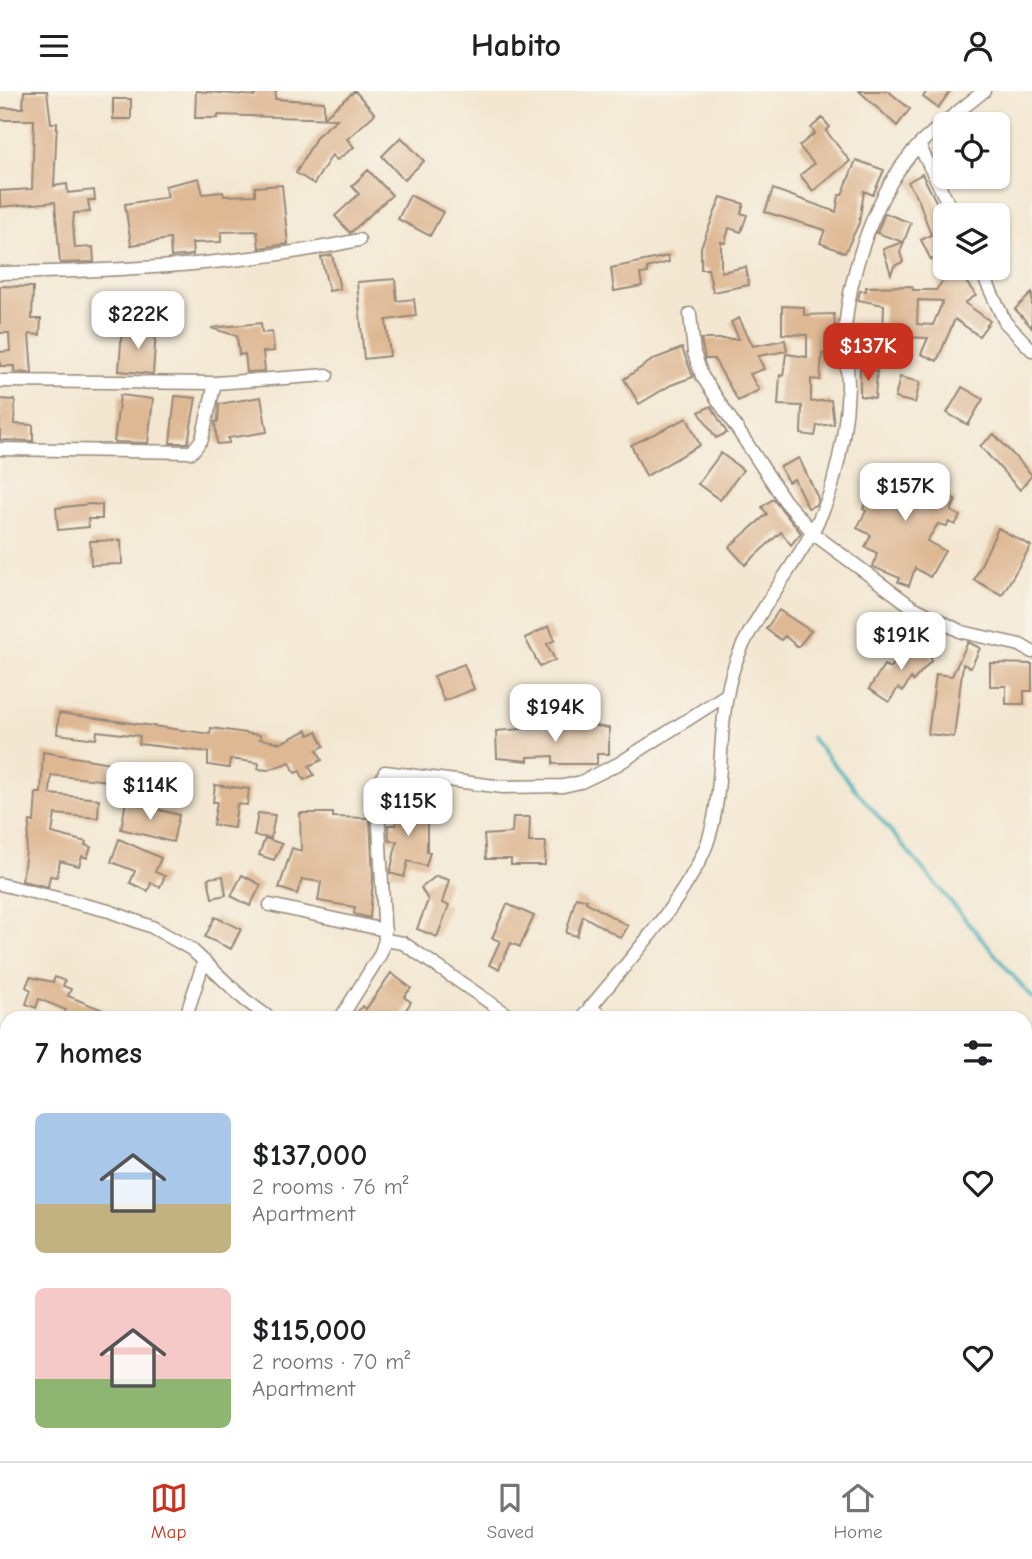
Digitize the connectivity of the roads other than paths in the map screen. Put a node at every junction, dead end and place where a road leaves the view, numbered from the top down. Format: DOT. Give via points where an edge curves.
graph roads {
  1 [pos="984,91"];
  2 [pos="919,145"];
  3 [pos="948,203"];
  4 [pos="359,240"];
  5 [pos="0,272"];
  6 [pos="985,280"];
  7 [pos="690,314"];
  8 [pos="1032,350"];
  9 [pos="327,375"];
  10 [pos="0,381"];
  11 [pos="215,383"];
  12 [pos="0,450"];
  13 [pos="811,531"];
  14 [pos="1032,652"];
  15 [pos="726,695"];
  16 [pos="0,884"];
  17 [pos="270,905"];
  18 [pos="385,935"];
  19 [pos="204,961"];
  20 [pos="590,1007"];
  21 [pos="188,1011"];
  22 [pos="260,1011"];
  23 [pos="345,1011"];
  24 [pos="502,1011"];
  25 [pos="587,1011"];
  26 [pos="595,1011"];
  1 -- 2 [label="street"];
  2 -- 3 [label="street"];
  2 -- 13 [label="street" via="884,198 856,267 845,332 848,386 841,448 831,489"];
  4 -- 5 [label="street" via="304,252 141,268"];
  6 -- 8 [label="street" via="1005,322"];
  7 -- 13 [label="street" via="702,376 785,501"];
  9 -- 11 [label="street"];
  10 -- 11 [label="street"];
  11 -- 12 [label="street" via="202,439 192,452"];
  13 -- 14 [label="street" via="911,606 962,632"];
  13 -- 15 [label="street" via="741,648"];
  15 -- 18 [label="street" via="618,764 581,782 503,787 385,772 377,787"];
  15 -- 20 [label="street" via="711,827 702,853 645,940"];
  16 -- 19 [label="street" via="109,911 152,927"];
  17 -- 18 [label="street"];
  18 -- 23 [label="street" via="380,954"];
  18 -- 24 [label="street"];
  19 -- 21 [label="street"];
  19 -- 22 [label="street"];
  20 -- 25 [label="street"];
  20 -- 26 [label="street"];
}
